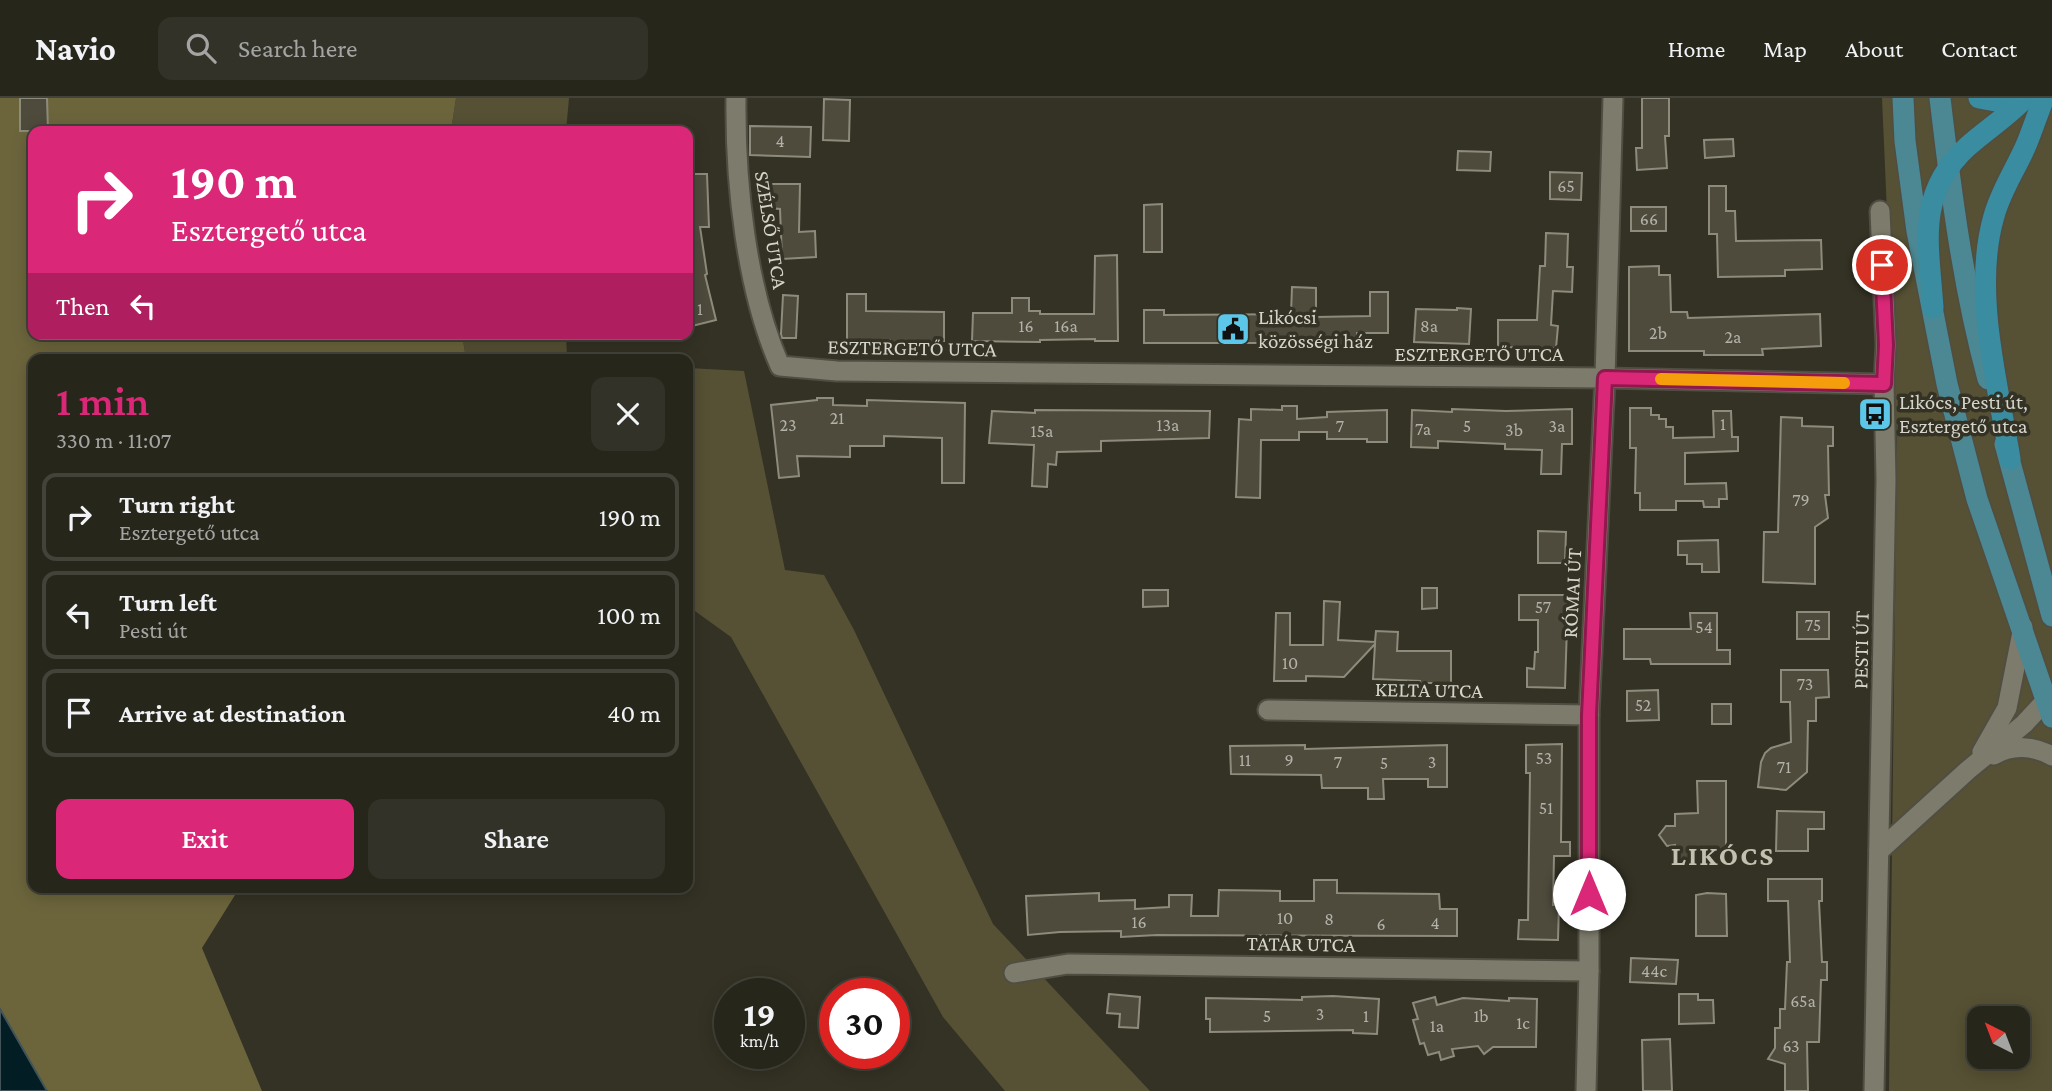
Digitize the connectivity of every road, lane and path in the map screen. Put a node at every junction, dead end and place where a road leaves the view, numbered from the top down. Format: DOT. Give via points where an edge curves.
graph roads {
  1 [pos="736,98"];
  2 [pos="1613,98"];
  3 [pos="1903,98"];
  4 [pos="1940,98"];
  5 [pos="1979,98"];
  6 [pos="2007,98"];
  7 [pos="2025,98"];
  8 [pos="2044,98"];
  9 [pos="1948,167"];
  10 [pos="1880,211"];
  11 [pos="1933,308"];
  12 [pos="780,366"];
  13 [pos="1605,378"];
  14 [pos="1884,384"];
  15 [pos="2010,460"];
  16 [pos="2052,616"];
  17 [pos="2022,627"];
  18 [pos="2050,704"];
  19 [pos="1268,710"];
  20 [pos="1589,715"];
  21 [pos="2052,756"];
  22 [pos="1969,769"];
  23 [pos="1879,851"];
  24 [pos="1589,971"];
  25 [pos="1014,973"];
  26 [pos="1586,1091"];
  27 [pos="1874,1091"];
  1 -- 12 [label="street, SZÉLSŐ UTCA" via="735,149 742,210 766,336"];
  2 -- 13 [label="street, RÓMAI ÚT"];
  3 -- 11 [label="main road" via="1917,231"];
  4 -- 9 [label="main road"];
  5 -- 6 [label="highway" via="2001,102"];
  7 -- 9 [label="highway"];
  8 -- 15 [label="highway" via="1994,216 1987,253 1988,320"];
  9 -- 11 [label="highway" via="1930,204"];
  9 -- 15 [label="main road" via="1976,329"];
  10 -- 14 [label="street, PESTI ÚT"];
  11 -- 17 [label="main road" via="1977,499"];
  12 -- 13 [label="street, ESZTERGETŐ UTCA" via="837,371"];
  13 -- 14 [label="street, ESZTERGETŐ UTCA"];
  13 -- 20 [label="street, RÓMAI ÚT"];
  14 -- 23 [label="street, PESTI ÚT"];
  15 -- 16 [label="main road"];
  17 -- 18 [label="main road"];
  17 -- 22 [label="street" via="2007,708"];
  18 -- 22 [label="street"];
  19 -- 20 [label="street, KELTA UTCA"];
  20 -- 24 [label="street, RÓMAI ÚT"];
  21 -- 22 [label="street" via="2021,747 1999,752"];
  22 -- 23 [label="street"];
  23 -- 27 [label="street, PESTI ÚT"];
  24 -- 25 [label="street, TATÁR UTCA" via="1068,964"];
  24 -- 26 [label="street, RÓMAI ÚT"];
}
